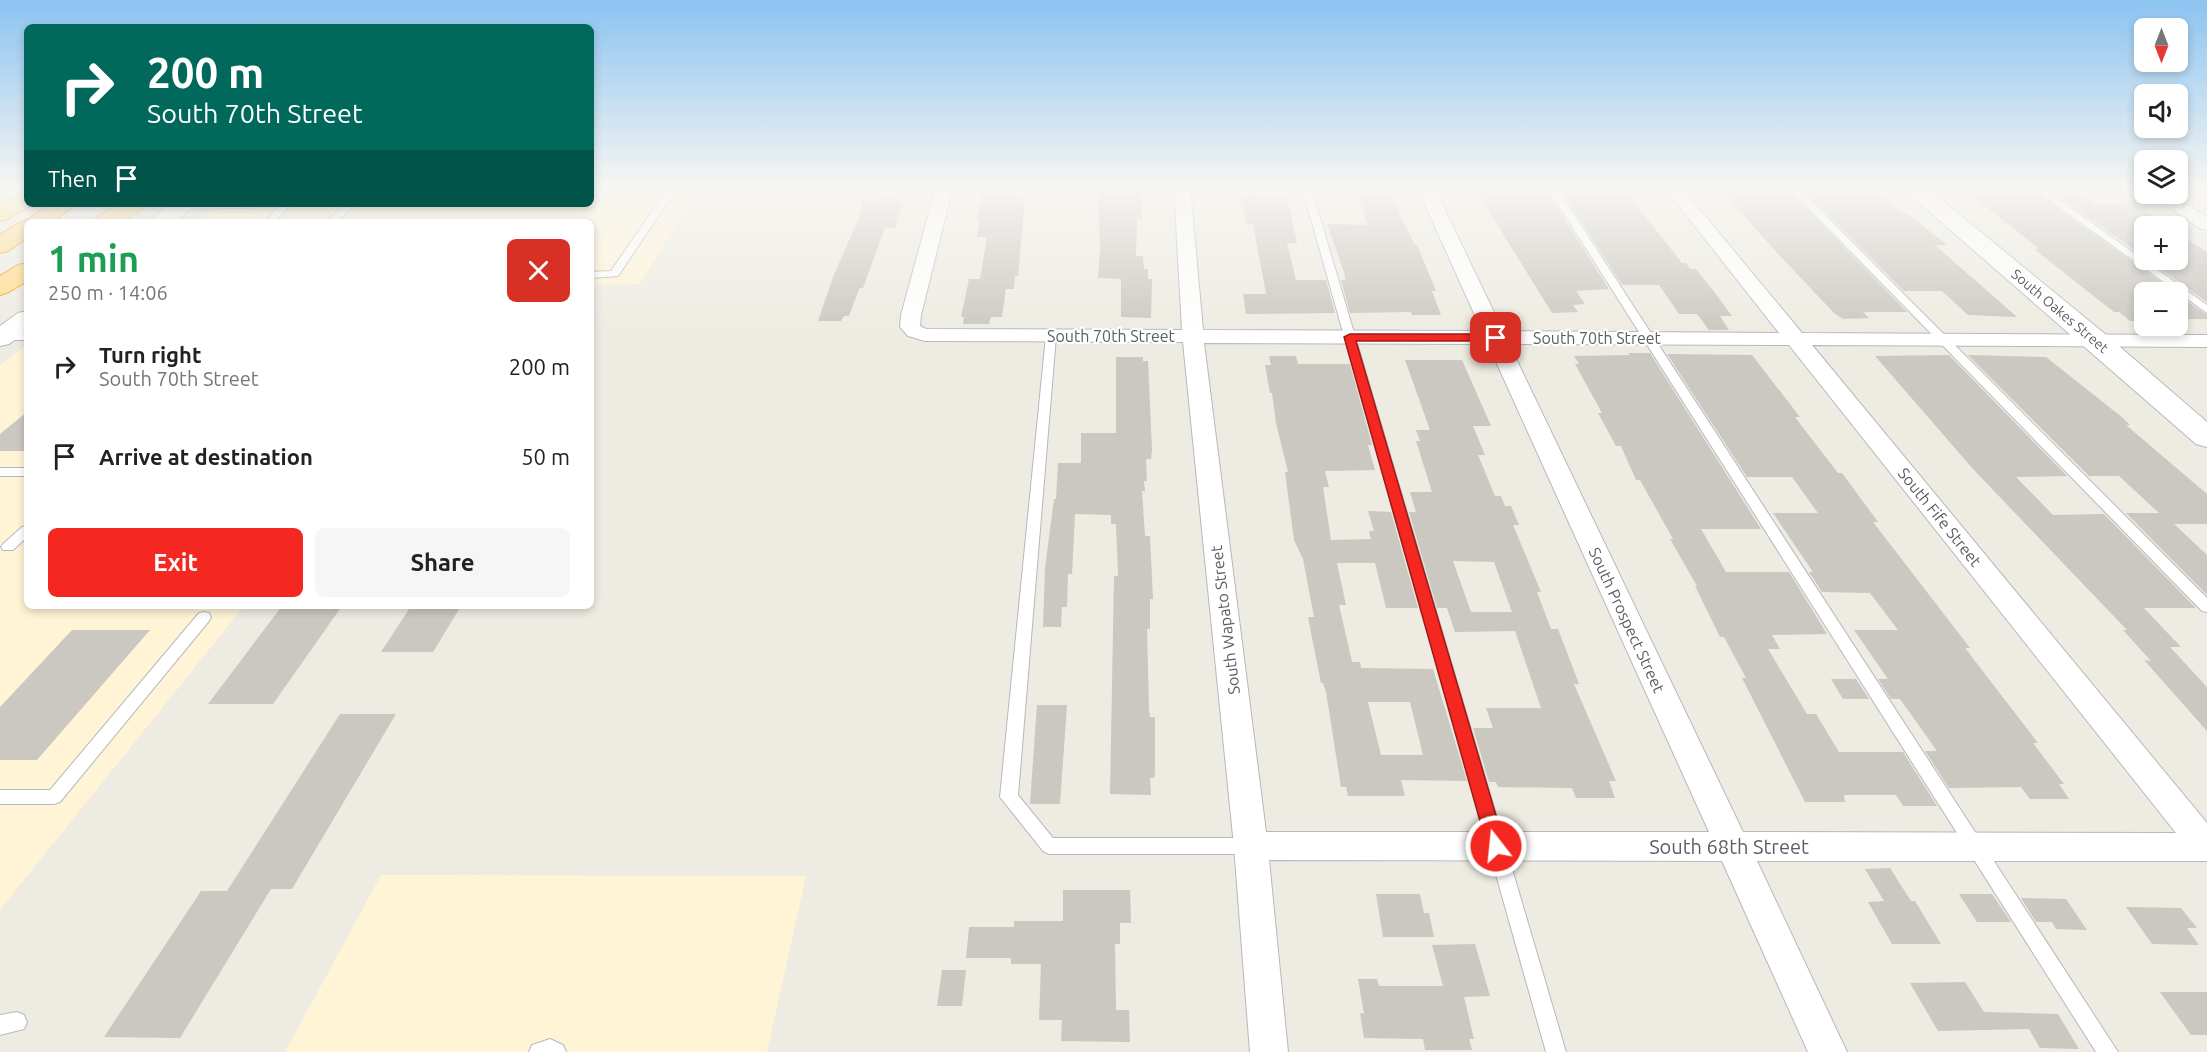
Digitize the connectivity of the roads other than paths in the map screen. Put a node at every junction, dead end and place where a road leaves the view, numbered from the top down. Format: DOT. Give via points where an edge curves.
graph roads {
  1 [pos="15,236"];
  2 [pos="640,236"];
  3 [pos="932,236"];
  4 [pos="1186,236"];
  5 [pos="1320,236"];
  6 [pos="1448,236"];
  7 [pos="1582,236"];
  8 [pos="1712,236"];
  9 [pos="1841,236"];
  10 [pos="1971,236"];
  11 [pos="2104,236"];
  12 [pos="0,246"];
  13 [pos="24,272"];
  14 [pos="594,275"];
  15 [pos="0,287"];
  16 [pos="2207,310"];
  17 [pos="24,322"];
  18 [pos="1052,336"];
  19 [pos="1193,337"];
  20 [pos="1350,337"];
  21 [pos="10,338"];
  22 [pos="1496,338"];
  23 [pos="1647,338"];
  24 [pos="1797,339"];
  25 [pos="1944,340"];
  26 [pos="2095,340"];
  27 [pos="2207,341"];
  28 [pos="2207,438"];
  29 [pos="0,472"];
  30 [pos="24,472"];
  31 [pos="24,533"];
  32 [pos="8,547"];
  33 [pos="2207,607"];
  34 [pos="204,617"];
  35 [pos="0,797"];
  36 [pos="1251,846"];
  37 [pos="1496,846"];
  38 [pos="1732,846"];
  39 [pos="1972,846"];
  40 [pos="2207,847"];
  41 [pos="539,1052"];
  42 [pos="556,1052"];
  43 [pos="1269,1052"];
  44 [pos="1556,1052"];
  45 [pos="1828,1052"];
  46 [pos="2108,1052"];
  1 -- 12 [label="highway"];
  2 -- 14 [label="lane" via="614,274"];
  3 -- 18 [label="street, South 70th Street" via="911,315 910,327 915,332 937,336"];
  4 -- 19 [label="street, South Wapato Street"];
  5 -- 20 [label="lane"];
  6 -- 22 [label="street, South Prospect Street"];
  7 -- 23 [label="lane"];
  8 -- 24 [label="street, South Fife Street"];
  9 -- 25 [label="lane"];
  10 -- 26 [label="street, South Oakes Street"];
  11 -- 16 [label="lane"];
  13 -- 15 [label="highway"];
  17 -- 21 [label="street"];
  18 -- 19 [label="street, South 70th Street"];
  18 -- 36 [label="lane" via="1009,797 1049,846"];
  19 -- 20 [label="street, South 70th Street"];
  19 -- 36 [label="street, South Wapato Street"];
  20 -- 22 [label="street, South 70th Street"];
  20 -- 37 [label="lane"];
  22 -- 23 [label="street, South 70th Street"];
  22 -- 38 [label="street, South Prospect Street"];
  23 -- 24 [label="street, South 70th Street"];
  23 -- 39 [label="lane"];
  24 -- 25 [label="street, South 70th Street"];
  24 -- 40 [label="street, South Fife Street"];
  25 -- 26 [label="street, South 70th Street"];
  25 -- 33 [label="lane"];
  26 -- 27 [label="street, South 70th Street"];
  26 -- 28 [label="street, South Oakes Street"];
  29 -- 30 [label="lane"];
  31 -- 32 [label="lane"];
  34 -- 35 [label="lane" via="54,797"];
  36 -- 37 [label="street, South 68th Street"];
  36 -- 43 [label="street, South Wapato Street"];
  37 -- 38 [label="street, South 68th Street"];
  37 -- 44 [label="lane"];
  38 -- 39 [label="street, South 68th Street"];
  38 -- 45 [label="street, South Prospect Street"];
  39 -- 40 [label="street, South 68th Street"];
  39 -- 46 [label="lane"];
  41 -- 42 [label="lane"];
}
